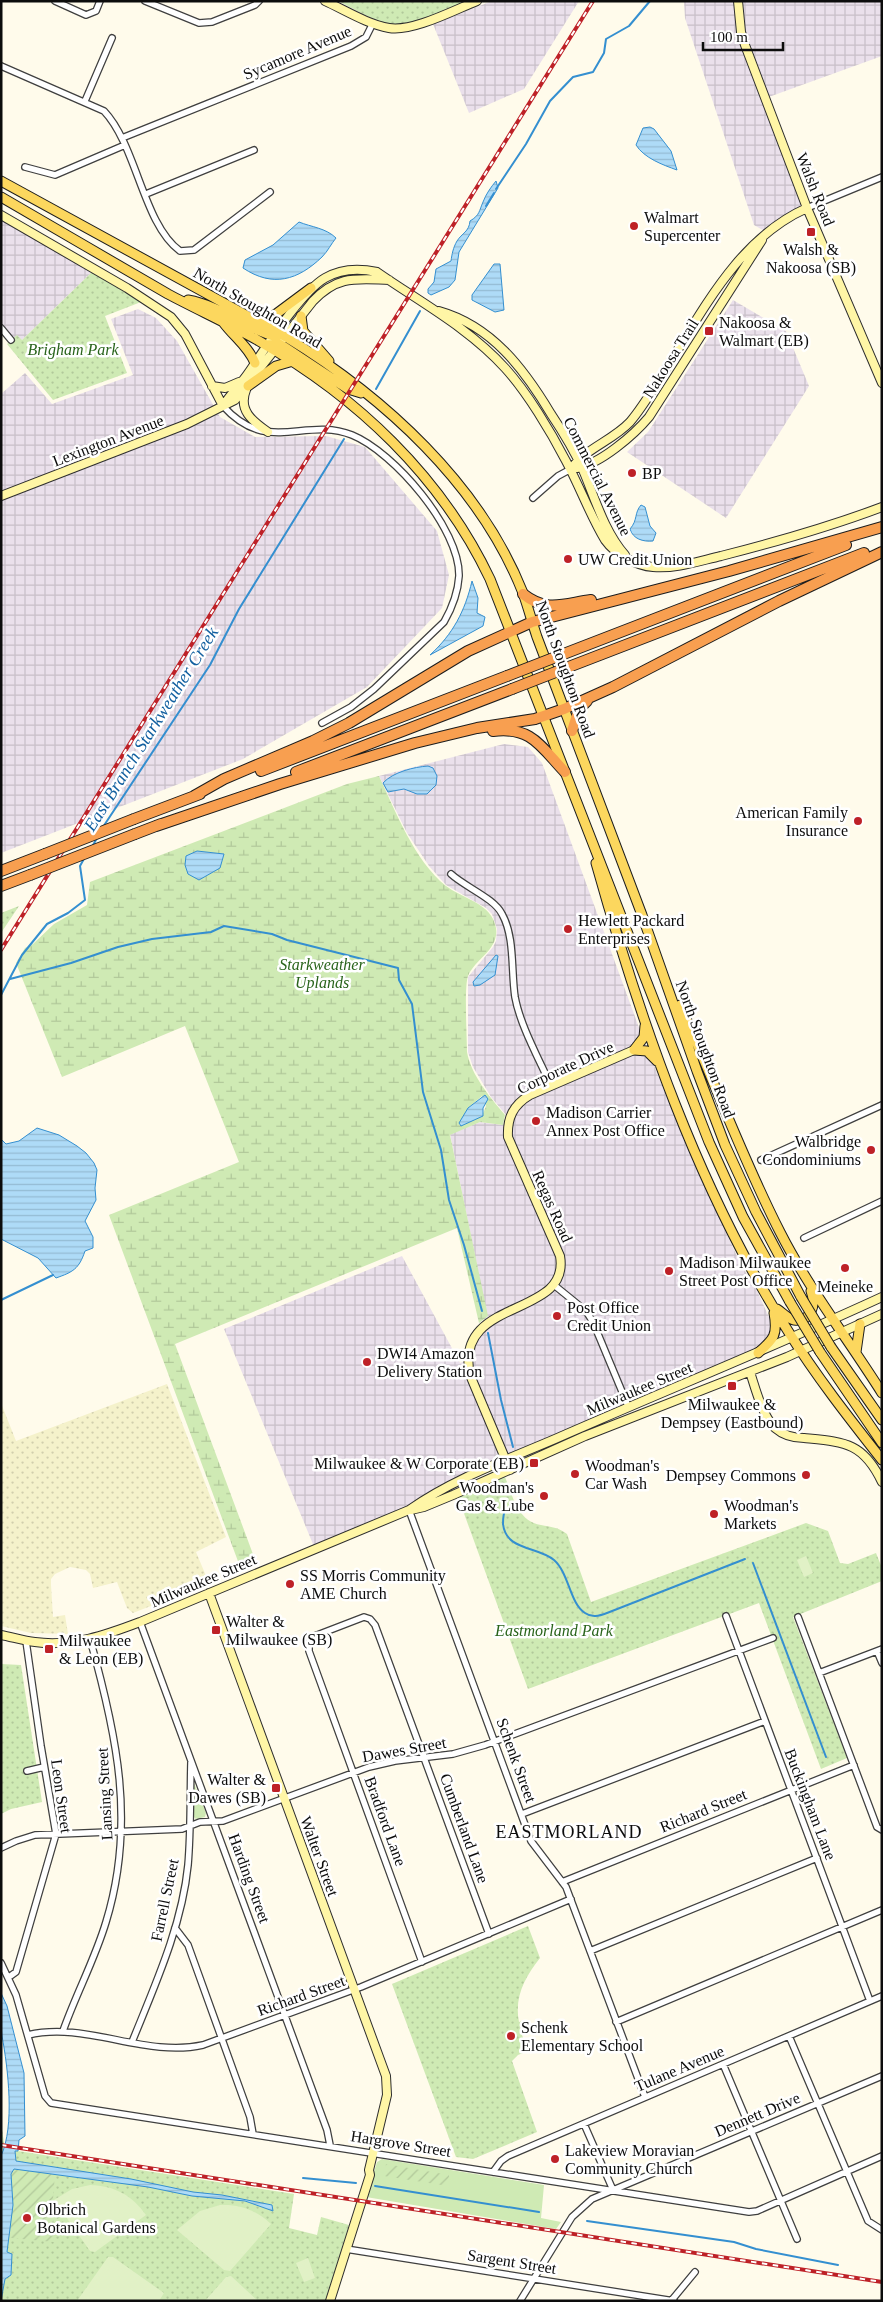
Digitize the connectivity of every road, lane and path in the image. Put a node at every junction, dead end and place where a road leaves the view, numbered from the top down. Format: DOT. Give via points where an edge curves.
graph roads {
  1 [pos="55,1"];
  2 [pos="100,1"];
  3 [pos="145,1"];
  4 [pos="259,1"];
  5 [pos="325,1"];
  6 [pos="477,1"];
  7 [pos="738,1"];
  8 [pos="373,23"];
  9 [pos="112,38"];
  10 [pos="1,66"];
  11 [pos="85,101"];
  12 [pos="122,138"];
  13 [pos="125,145"];
  14 [pos="254,150"];
  15 [pos="25,167"];
  16 [pos="882,177"];
  17 [pos="1,181"];
  18 [pos="270,192"];
  19 [pos="146,194"];
  20 [pos="1,197"];
  21 [pos="807,208"];
  22 [pos="1,215"];
  23 [pos="768,234"];
  24 [pos="389,280"];
  25 [pos="311,288"];
  26 [pos="178,299"];
  27 [pos="437,310"];
  28 [pos="301,316"];
  29 [pos="222,320"];
  30 [pos="257,321"];
  31 [pos="1,328"];
  32 [pos="4,335"];
  33 [pos="279,335"];
  34 [pos="11,340"];
  35 [pos="266,345"];
  36 [pos="277,347"];
  37 [pos="293,362"];
  38 [pos="255,363"];
  39 [pos="337,371"];
  40 [pos="882,383"];
  41 [pos="246,385"];
  42 [pos="212,386"];
  43 [pos="366,394"];
  44 [pos="223,406"];
  45 [pos="268,432"];
  46 [pos="580,464"];
  47 [pos="571,469"];
  48 [pos="1,496"];
  49 [pos="532,498"];
  50 [pos="882,507"];
  51 [pos="882,527"];
  52 [pos="882,531"];
  53 [pos="882,546"];
  54 [pos="882,552"];
  55 [pos="626,556"];
  56 [pos="643,592"];
  57 [pos="523,594"];
  58 [pos="532,622"];
  59 [pos="510,631"];
  60 [pos="594,696"];
  61 [pos="564,708"];
  62 [pos="544,716"];
  63 [pos="322,722"];
  64 [pos="572,731"];
  65 [pos="447,735"];
  66 [pos="565,772"];
  67 [pos="194,796"];
  68 [pos="582,811"];
  69 [pos="156,826"];
  70 [pos="1,870"];
  71 [pos="451,874"];
  72 [pos="1,886"];
  73 [pos="659,960"];
  74 [pos="641,1011"];
  75 [pos="634,1050"];
  76 [pos="667,1078"];
  77 [pos="550,1086"];
  78 [pos="882,1105"];
  79 [pos="512,1113"];
  80 [pos="761,1160"];
  81 [pos="882,1201"];
  82 [pos="804,1238"];
  83 [pos="807,1280"];
  84 [pos="554,1285"];
  85 [pos="882,1297"];
  86 [pos="772,1306"];
  87 [pos="882,1314"];
  88 [pos="833,1320"];
  89 [pos="860,1324"];
  90 [pos="843,1332"];
  91 [pos="793,1338"];
  92 [pos="802,1351"];
  93 [pos="856,1352"];
  94 [pos="758,1353"];
  95 [pos="750,1372"];
  96 [pos="710,1373"];
  97 [pos="882,1393"];
  98 [pos="628,1406"];
  99 [pos="634,1416"];
  100 [pos="882,1420"];
  101 [pos="580,1438"];
  102 [pos="882,1443"];
  103 [pos="506,1460"];
  104 [pos="882,1460"];
  105 [pos="510,1470"];
  106 [pos="882,1482"];
  107 [pos="409,1510"];
  108 [pos="209,1593"];
  109 [pos="726,1616"];
  110 [pos="798,1617"];
  111 [pos="372,1620"];
  112 [pos="140,1622"];
  113 [pos="1,1635"];
  114 [pos="773,1638"];
  115 [pos="90,1639"];
  116 [pos="26,1641"];
  117 [pos="879,1650"];
  118 [pos="739,1651"];
  119 [pos="882,1662"];
  120 [pos="819,1673"];
  121 [pos="765,1720"];
  122 [pos="495,1741"];
  123 [pos="191,1757"];
  124 [pos="424,1758"];
  125 [pos="854,1765"];
  126 [pos="44,1767"];
  127 [pos="28,1771"];
  128 [pos="354,1772"];
  129 [pos="791,1789"];
  130 [pos="284,1798"];
  131 [pos="522,1814"];
  132 [pos="214,1821"];
  133 [pos="189,1826"];
  134 [pos="882,1830"];
  135 [pos="122,1832"];
  136 [pos="56,1834"];
  137 [pos="1,1848"];
  138 [pos="816,1858"];
  139 [pos="562,1882"];
  140 [pos="571,1899"];
  141 [pos="882,1910"];
  142 [pos="842,1926"];
  143 [pos="175,1928"];
  144 [pos="489,1934"];
  145 [pos="590,1951"];
  146 [pos="422,1962"];
  147 [pos="1,1963"];
  148 [pos="9,1976"];
  149 [pos="354,1990"];
  150 [pos="882,1996"];
  151 [pos="870,2001"];
  152 [pos="285,2015"];
  153 [pos="616,2022"];
  154 [pos="63,2031"];
  155 [pos="28,2035"];
  156 [pos="788,2036"];
  157 [pos="221,2038"];
  158 [pos="132,2042"];
  159 [pos="723,2064"];
  160 [pos="882,2076"];
  161 [pos="645,2097"];
  162 [pos="817,2104"];
  163 [pos="584,2124"];
  164 [pos="752,2132"];
  165 [pos="253,2134"];
  166 [pos="330,2145"];
  167 [pos="376,2153"];
  168 [pos="882,2156"];
  169 [pos="847,2171"];
  170 [pos="494,2172"];
  171 [pos="613,2190"];
  172 [pos="780,2199"];
  173 [pos="882,2230"];
  174 [pos="798,2239"];
  175 [pos="346,2249"];
  176 [pos="695,2272"];
  177 [pos="534,2279"];
  178 [pos="330,2301"];
  179 [pos="520,2301"];
  180 [pos="672,2301"];
  1 -- 2 [label="street" via="79,13 90,14 96,11"];
  3 -- 4 [label="street" via="199,23 212,22"];
  5 -- 8 [label="street"];
  6 -- 8 [label="street, Sycamore Avenue" via="401,28"];
  7 -- 21 [label="street, Walsh Road" via="745,45"];
  8 -- 12 [label="street, Sycamore Avenue" via="366,37 351,46"];
  9 -- 11 [label="street"];
  10 -- 11 [label="street"];
  11 -- 12 [label="street" via="112,119"];
  12 -- 13 [label="street"];
  13 -- 15 [label="street" via="55,175"];
  13 -- 19 [label="street"];
  14 -- 19 [label="street"];
  16 -- 21 [label="street, Nakoosa Trail"];
  17 -- 30 [label="main road, North Stoughton Road"];
  18 -- 19 [label="street" via="188,252 172,245"];
  20 -- 26 [label="main road, North Stoughton Road"];
  21 -- 23 [label="street, Nakoosa Trail" via="785,219"];
  21 -- 40 [label="street, Walsh Road"];
  22 -- 42 [label="street" via="160,308 185,334"];
  23 -- 46 [label="street, Nakoosa Trail" via="745,252 722,281 630,422"];
  23 -- 46 [label="street, Nakoosa Trail" via="739,273 649,417 615,447"];
  24 -- 25 [label="street, Commercial Avenue" via="366,269 345,270"];
  24 -- 27 [label="street, Commercial Avenue"];
  24 -- 28 [label="street, Commercial Avenue" via="360,278 342,281 320,293"];
  25 -- 30 [label="main road" via="272,317"];
  25 -- 33 [label="street, Commercial Avenue"];
  26 -- 29 [label="main road, North Stoughton Road"];
  26 -- 33 [label="main road" via="199,302"];
  27 -- 46 [label="street, Commercial Avenue" via="476,328 509,354 540,395"];
  27 -- 47 [label="street, Commercial Avenue" via="506,369"];
  28 -- 33 [label="street, Commercial Avenue"];
  28 -- 39 [label="main road" via="304,331"];
  29 -- 35 [label="main road, North Stoughton Road"];
  29 -- 38 [label="main road" via="231,334 247,348"];
  30 -- 33 [label="main road, North Stoughton Road"];
  31 -- 32 [label="street"];
  32 -- 34 [label="street"];
  33 -- 35 [label="street, Commercial Avenue"];
  33 -- 36 [label="street, Commercial Avenue"];
  33 -- 39 [label="main road, North Stoughton Road"];
  35 -- 36 [label="main road"];
  35 -- 38 [label="street, Commercial Avenue"];
  36 -- 37 [label="main road, North Stoughton Road"];
  36 -- 41 [label="street, Commercial Avenue"];
  36 -- 43 [label="main road" via="299,355 348,389"];
  37 -- 41 [label="main road" via="276,366"];
  37 -- 59 [label="main road, North Stoughton Road" via="369,419 405,452 428,479 460,523 478,555"];
  38 -- 41 [label="street, Commercial Avenue"];
  39 -- 43 [label="main road, North Stoughton Road"];
  41 -- 42 [label="street"];
  41 -- 44 [label="street, Commercial Avenue" via="236,400"];
  41 -- 45 [label="street" via="243,396 245,411"];
  42 -- 44 [label="street"];
  43 -- 57 [label="main road, North Stoughton Road" via="411,432 455,481 496,540"];
  44 -- 45 [label="street" via="242,423"];
  44 -- 48 [label="street, Lexington Avenue" via="187,424"];
  45 -- 63 [label="street" via="325,430 346,433 369,443 405,475 446,530 455,551 459,575 456,595 439,628 374,689 351,707"];
  46 -- 47 [label="street, Nakoosa Trail"];
  46 -- 55 [label="street, Commercial Avenue" via="612,538"];
  47 -- 49 [label="street, Nakoosa Trail"];
  47 -- 55 [label="street, Commercial Avenue" via="605,540 613,550"];
  50 -- 55 [label="street, Commercial Avenue" via="795,537 672,568 648,567"];
  51 -- 56 [label="highway"];
  52 -- 67 [label="highway, bridge"];
  53 -- 69 [label="highway, bridge"];
  54 -- 60 [label="highway"];
  56 -- 57 [label="highway" via="550,606 535,603"];
  56 -- 58 [label="highway"];
  57 -- 58 [label="main road, North Stoughton Road"];
  58 -- 59 [label="highway"];
  58 -- 61 [label="main road, North Stoughton Road"];
  59 -- 62 [label="main road, North Stoughton Road"];
  59 -- 67 [label="highway" via="438,668 349,723 224,779"];
  60 -- 61 [label="highway"];
  60 -- 64 [label="highway" via="579,709"];
  61 -- 62 [label="highway"];
  61 -- 64 [label="main road, North Stoughton Road"];
  62 -- 65 [label="highway"];
  62 -- 66 [label="main road, North Stoughton Road"];
  64 -- 73 [label="main road, North Stoughton Road"];
  65 -- 66 [label="highway" via="518,731 538,742"];
  65 -- 69 [label="highway" via="319,771"];
  66 -- 68 [label="main road, North Stoughton Road"];
  67 -- 70 [label="highway, bridge"];
  68 -- 74 [label="main road"];
  68 -- 102 [label="main road, North Stoughton Road, bridge" via="709,1142 743,1217 820,1352"];
  69 -- 72 [label="highway, bridge"];
  71 -- 77 [label="street" via="495,905 502,914 517,1004"];
  73 -- 83 [label="main road" via="747,1164"];
  73 -- 100 [label="main road, North Stoughton Road, bridge" via="725,1145 756,1212 801,1297 850,1377"];
  74 -- 75 [label="main road" via="645,1032"];
  74 -- 76 [label="main road"];
  75 -- 76 [label="main road" via="651,1054"];
  75 -- 77 [label="street, Corporate Drive"];
  76 -- 86 [label="main road" via="712,1190"];
  77 -- 79 [label="street, Corporate Drive" via="522,1100"];
  78 -- 80 [label="street"];
  79 -- 84 [label="street, Regas Road" via="508,1137 560,1256 561,1271"];
  81 -- 82 [label="street"];
  83 -- 86 [label="main road" via="814,1303 808,1316 794,1320"];
  83 -- 88 [label="main road"];
  84 -- 98 [label="street" via="588,1314"];
  84 -- 103 [label="street" via="541,1297 485,1324 477,1332 469,1352 470,1374"];
  85 -- 88 [label="street, Milwaukee Street"];
  86 -- 91 [label="main road"];
  86 -- 94 [label="main road" via="776,1333"];
  87 -- 89 [label="street, Milwaukee Street"];
  88 -- 90 [label="main road"];
  88 -- 91 [label="street, Milwaukee Street"];
  89 -- 90 [label="street, Milwaukee Street"];
  89 -- 93 [label="main road"];
  90 -- 92 [label="street, Milwaukee Street"];
  90 -- 93 [label="main road"];
  91 -- 92 [label="main road"];
  91 -- 94 [label="street, Milwaukee Street"];
  92 -- 95 [label="street, Milwaukee Street"];
  92 -- 104 [label="main road" via="829,1393"];
  93 -- 97 [label="main road"];
  94 -- 96 [label="street, Milwaukee Street"];
  95 -- 99 [label="street, Milwaukee Street"];
  95 -- 106 [label="street" via="767,1416 780,1432 798,1438 850,1445 872,1466"];
  96 -- 98 [label="street, Milwaukee Street"];
  96 -- 99 [label="street" via="675,1394 640,1406"];
  98 -- 101 [label="street" via="623,1415"];
  98 -- 103 [label="street, Milwaukee Street"];
  99 -- 101 [label="street, Milwaukee Street"];
  101 -- 105 [label="street, Milwaukee Street"];
  103 -- 105 [label="street"];
  103 -- 107 [label="street, Milwaukee Street"];
  105 -- 107 [label="street, Milwaukee Street" via="424,1507"];
  107 -- 108 [label="street, Milwaukee Street"];
  107 -- 122 [label="street, Schenk Street"];
  108 -- 112 [label="street, Milwaukee Street"];
  108 -- 130 [label="street, Walter Street"];
  109 -- 118 [label="street, Buckingham Lane"];
  110 -- 120 [label="street"];
  111 -- 124 [label="street, Cumberland Lane"];
  111 -- 128 [label="street, Bradford Lane" via="364,1618 344,1624 312,1637 309,1644"];
  112 -- 115 [label="street, Milwaukee Street"];
  112 -- 123 [label="street, Harding Street"];
  113 -- 116 [label="street, Milwaukee Street"];
  114 -- 118 [label="street, Dawes Street"];
  115 -- 116 [label="street, Milwaukee Street" via="66,1643"];
  115 -- 135 [label="street, Lansing Street" via="116,1745"];
  116 -- 126 [label="street, Leon Street"];
  117 -- 119 [label="street"];
  117 -- 120 [label="street"];
  118 -- 121 [label="street, Buckingham Lane"];
  118 -- 122 [label="street, Dawes Street"];
  120 -- 125 [label="street"];
  121 -- 129 [label="street, Buckingham Lane"];
  121 -- 131 [label="street"];
  122 -- 124 [label="street, Dawes Street" via="453,1754"];
  122 -- 131 [label="street, Schenk Street"];
  123 -- 132 [label="street, Harding Street"];
  123 -- 133 [label="street, Farrell Street"];
  124 -- 128 [label="street, Dawes Street" via="395,1761"];
  124 -- 144 [label="street, Cumberland Lane"];
  125 -- 129 [label="street, Richard Street"];
  125 -- 134 [label="street"];
  126 -- 127 [label="street"];
  126 -- 136 [label="street, Leon Street"];
  128 -- 130 [label="street, Dawes Street"];
  128 -- 146 [label="street, Bradford Lane"];
  129 -- 138 [label="street, Buckingham Lane"];
  129 -- 139 [label="street, Richard Street"];
  130 -- 132 [label="street, Dawes Street" via="223,1821"];
  130 -- 149 [label="street, Walter Street"];
  131 -- 139 [label="street, Schenk Street" via="531,1841"];
  132 -- 133 [label="street, Dawes Street"];
  132 -- 152 [label="street, Harding Street"];
  133 -- 135 [label="street, Dawes Street"];
  133 -- 143 [label="street, Farrell Street" via="188,1864"];
  135 -- 136 [label="street, Dawes Street"];
  135 -- 154 [label="street, Lansing Street" via="107,1920"];
  136 -- 137 [label="street, Dawes Street" via="22,1839"];
  136 -- 148 [label="street, Leon Street" via="16,1972"];
  138 -- 142 [label="street, Buckingham Lane"];
  138 -- 145 [label="street"];
  139 -- 140 [label="street, Schenk Street"];
  140 -- 144 [label="street, Richard Street"];
  140 -- 145 [label="street, Schenk Street"];
  141 -- 142 [label="street"];
  142 -- 151 [label="street, Buckingham Lane"];
  142 -- 153 [label="street"];
  143 -- 157 [label="street" via="188,1945"];
  143 -- 158 [label="street, Farrell Street"];
  144 -- 146 [label="street, Richard Street"];
  145 -- 153 [label="street, Schenk Street"];
  146 -- 149 [label="street, Richard Street"];
  147 -- 148 [label="street"];
  148 -- 155 [label="street"];
  149 -- 152 [label="street, Richard Street"];
  149 -- 167 [label="street, Walter Street" via="386,2080 387,2095"];
  150 -- 151 [label="street, Tulane Avenue"];
  151 -- 156 [label="street, Tulane Avenue"];
  152 -- 157 [label="street, Richard Street"];
  152 -- 166 [label="street, Harding Street"];
  153 -- 161 [label="street, Schenk Street"];
  154 -- 155 [label="street, Richard Street"];
  154 -- 158 [label="street, Richard Street"];
  155 -- 165 [label="street, Hargrove Street" via="47,2100 52,2103"];
  156 -- 159 [label="street, Tulane Avenue"];
  156 -- 162 [label="street"];
  157 -- 158 [label="street, Richard Street" via="181,2048"];
  157 -- 165 [label="street" via="250,2117"];
  159 -- 161 [label="street, Tulane Avenue"];
  159 -- 164 [label="street"];
  160 -- 162 [label="street, Dennett Drive"];
  161 -- 163 [label="street, Tulane Avenue"];
  162 -- 164 [label="street, Dennett Drive"];
  162 -- 169 [label="street"];
  163 -- 170 [label="street, Tulane Avenue" via="508,2156"];
  163 -- 171 [label="street"];
  164 -- 171 [label="street, Dennett Drive"];
  164 -- 172 [label="street"];
  165 -- 166 [label="street, Hargrove Street"];
  166 -- 167 [label="street, Hargrove Street"];
  167 -- 170 [label="street, Hargrove Street"];
  167 -- 175 [label="street, Walter Street" via="373,2171"];
  168 -- 169 [label="street"];
  169 -- 172 [label="street"];
  169 -- 173 [label="street" via="868,2221"];
  170 -- 171 [label="street, Hargrove Street"];
  171 -- 172 [label="street, Hargrove Street" via="752,2212"];
  171 -- 177 [label="street, Dennett Drive" via="592,2199 575,2213"];
  172 -- 174 [label="street"];
  175 -- 177 [label="street, Sargent Street"];
  175 -- 178 [label="street, Walter Street"];
  176 -- 180 [label="street"];
  177 -- 179 [label="street, Dennett Drive"];
  177 -- 180 [label="street, Sargent Street"];
}
